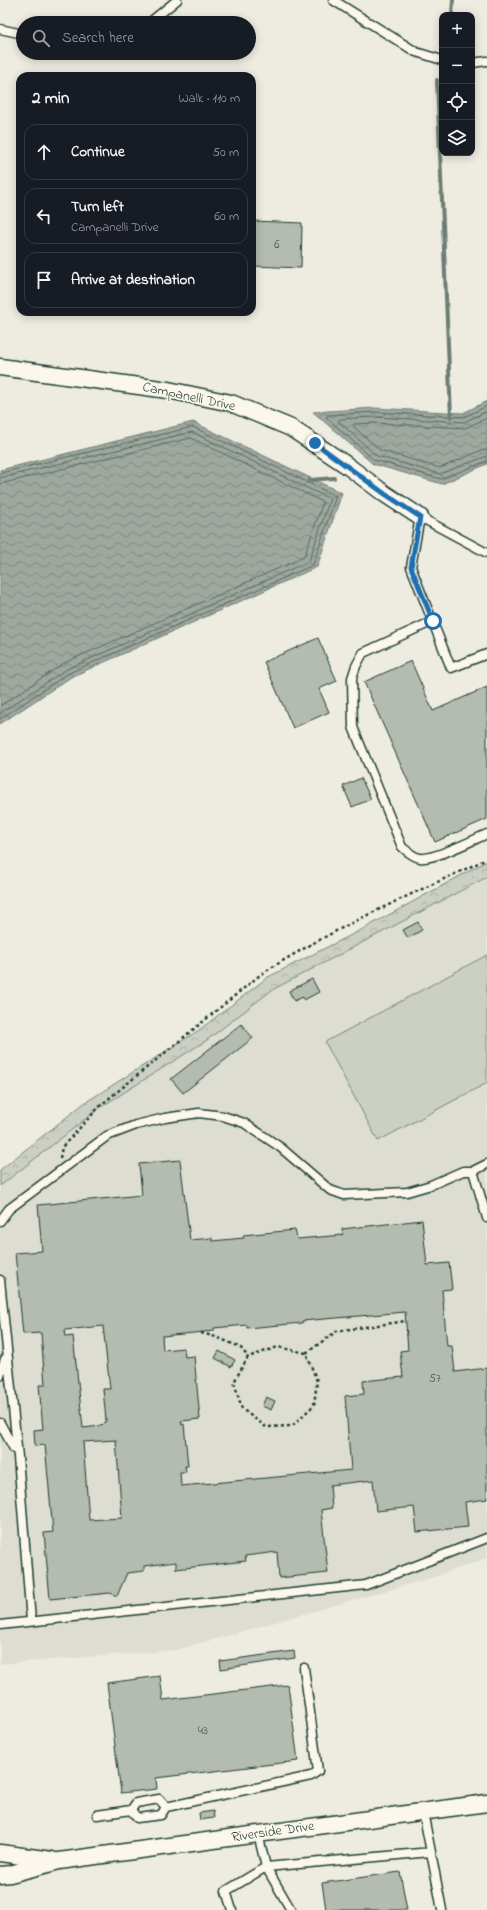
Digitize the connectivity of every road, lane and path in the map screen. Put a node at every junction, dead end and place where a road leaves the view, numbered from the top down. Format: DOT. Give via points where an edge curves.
graph roads {
  1 [pos="177,0"];
  2 [pos="333,0"];
  3 [pos="158,16"];
  4 [pos="0,29"];
  5 [pos="16,32"];
  6 [pos="439,59"];
  7 [pos="487,61"];
  8 [pos="475,63"];
  9 [pos="0,367"];
  10 [pos="420,517"];
  11 [pos="487,553"];
  12 [pos="433,621"];
  13 [pos="487,654"];
  14 [pos="487,834"];
  15 [pos="487,859"];
  16 [pos="487,1164"];
  17 [pos="473,1171"];
  18 [pos="57,1172"];
  19 [pos="487,1218"];
  20 [pos="0,1221"];
  21 [pos="0,1280"];
  22 [pos="406,1322"];
  23 [pos="201,1333"];
  24 [pos="6,1352"];
  25 [pos="306,1353"];
  26 [pos="248,1358"];
  27 [pos="0,1376"];
  28 [pos="0,1423"];
  29 [pos="18,1457"];
  30 [pos="487,1538"];
  31 [pos="31,1621"];
  32 [pos="0,1625"];
  33 [pos="304,1668"];
  34 [pos="487,1803"];
  35 [pos="166,1806"];
  36 [pos="130,1810"];
  37 [pos="424,1812"];
  38 [pos="97,1815"];
  39 [pos="258,1834"];
  40 [pos="431,1852"];
  41 [pos="0,1853"];
  42 [pos="59,1861"];
  43 [pos="266,1867"];
  44 [pos="0,1875"];
  45 [pos="232,1910"];
  46 [pos="291,1910"];
  47 [pos="442,1910"];
  1 -- 3 [label="lane"];
  2 -- 6 [label="lane" via="416,52"];
  4 -- 5 [label="lane"];
  7 -- 8 [label="lane"];
  9 -- 10 [label="street, Campanelli Drive" via="168,390 231,404 291,428"];
  10 -- 11 [label="lane"];
  10 -- 12 [label="lane" via="411,567"];
  12 -- 13 [label="lane" via="451,668"];
  12 -- 14 [label="lane" via="363,653 352,678 353,727 402,847 412,855 421,858 443,853"];
  15 -- 18 [label="path" via="335,931 260,975 101,1105 62,1147"];
  16 -- 17 [label="lane"];
  17 -- 18 [label="lane" via="463,1171 407,1192 344,1195 330,1190 280,1147 244,1123 223,1116 199,1113 136,1125 107,1136"];
  17 -- 19 [label="lane"];
  18 -- 20 [label="lane" via="9,1209"];
  21 -- 24 [label="lane"];
  22 -- 25 [label="path" via="337,1331"];
  23 -- 26 [label="path" via="240,1347"];
  24 -- 27 [label="lane"];
  24 -- 29 [label="lane"];
  25 -- 26 [label="path" via="278,1347"];
  25 -- 26 [label="path" via="317,1381 314,1405 292,1426 266,1427 242,1409 234,1382"];
  28 -- 29 [label="lane"];
  29 -- 31 [label="lane"];
  30 -- 31 [label="lane" via="366,1585"];
  31 -- 32 [label="lane"];
  33 -- 35 [label="lane" via="318,1771 311,1776"];
  34 -- 37 [label="street, Riverside Drive"];
  35 -- 36 [label="lane" via="159,1799 136,1803"];
  35 -- 36 [label="lane" via="161,1815 138,1818"];
  36 -- 38 [label="lane"];
  37 -- 39 [label="street, Riverside Drive"];
  37 -- 40 [label="lane"];
  39 -- 42 [label="street, Riverside Drive"];
  39 -- 43 [label="lane"];
  40 -- 43 [label="lane"];
  40 -- 47 [label="lane"];
  41 -- 42 [label="street, Riverside Drive"];
  42 -- 44 [label="street, Riverside Drive"];
  43 -- 45 [label="lane" via="226,1892"];
  43 -- 46 [label="lane"];
}
